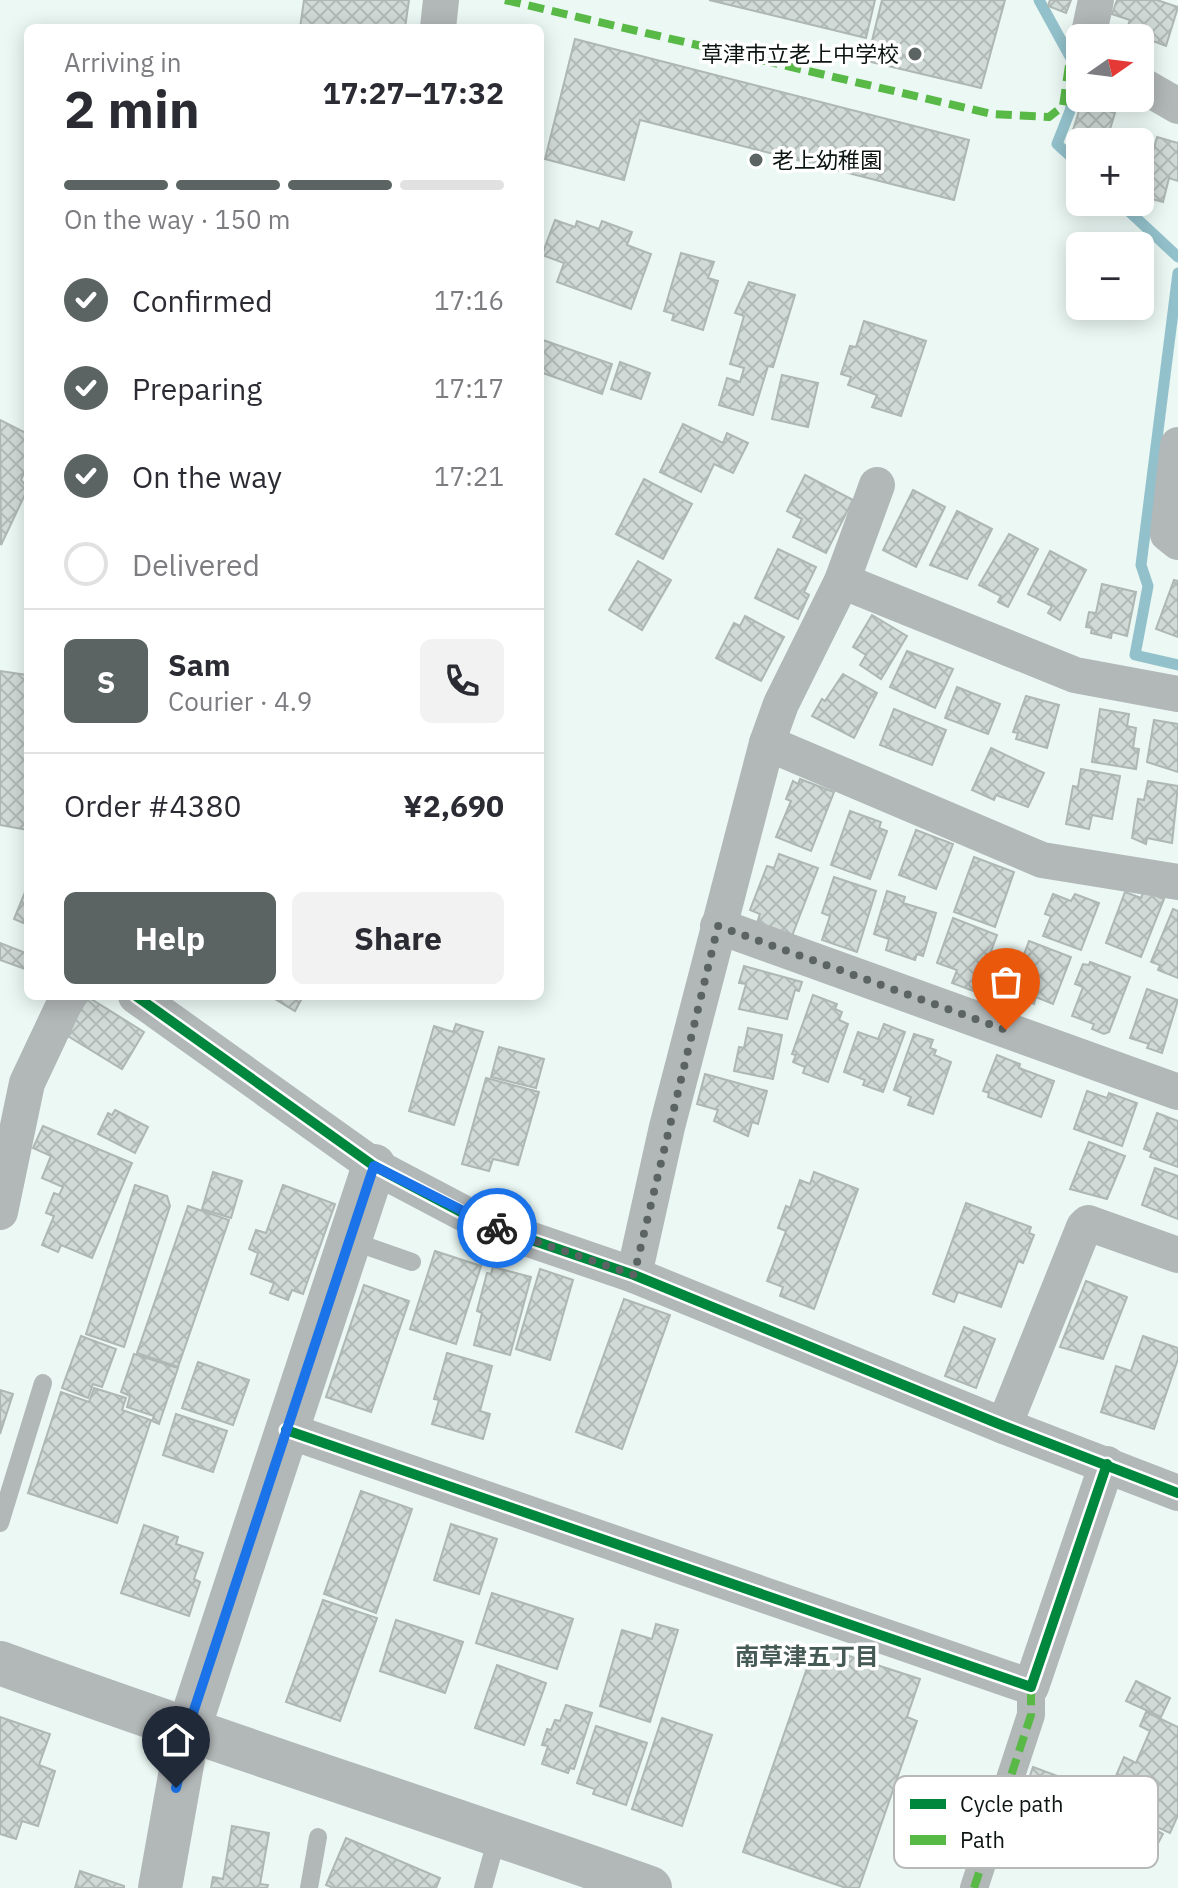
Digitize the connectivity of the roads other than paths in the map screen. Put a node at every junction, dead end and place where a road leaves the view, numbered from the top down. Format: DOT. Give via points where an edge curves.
graph roads {
  1 [pos="441,0"];
  2 [pos="1096,0"];
  3 [pos="438,24"];
  4 [pos="1091,24"];
  5 [pos="1154,92"];
  6 [pos="1178,106"];
  7 [pos="1178,445"];
  8 [pos="877,485"];
  9 [pos="1178,542"];
  10 [pos="842,581"];
  11 [pos="1178,694"];
  12 [pos="767,743"];
  13 [pos="1178,882"];
  14 [pos="718,926"];
  15 [pos="65,1000"];
  16 [pos="142,1000"];
  17 [pos="14,1076"];
  18 [pos="1178,1092"];
  19 [pos="374,1166"];
  20 [pos="0,1212"];
  21 [pos="349,1240"];
  22 [pos="1178,1255"];
  23 [pos="412,1262"];
  24 [pos="634,1275"];
  25 [pos="43,1383"];
  26 [pos="1004,1426"];
  27 [pos="286,1430"];
  28 [pos="1107,1464"];
  29 [pos="1178,1493"];
  30 [pos="0,1523"];
  31 [pos="0,1663"];
  32 [pos="1031,1687"];
  33 [pos="188,1731"];
  34 [pos="1011,1776"];
  35 [pos="498,1834"];
  36 [pos="318,1837"];
  37 [pos="981,1868"];
  38 [pos="160,1888"];
  39 [pos="309,1888"];
  40 [pos="483,1888"];
  41 [pos="650,1888"];
  42 [pos="974,1888"];
  1 -- 3 [label="street"];
  2 -- 4 [label="street"];
  5 -- 6 [label="street"];
  7 -- 9 [label="street" via="1168,534"];
  8 -- 10 [label="street"];
  10 -- 11 [label="street" via="1075,675"];
  10 -- 12 [label="street"];
  12 -- 13 [label="street" via="1042,860"];
  12 -- 14 [label="street"];
  14 -- 18 [label="street"];
  14 -- 24 [label="street"];
  15 -- 17 [label="street"];
  16 -- 19 [label="street"];
  17 -- 20 [label="street"];
  19 -- 21 [label="street"];
  19 -- 24 [label="street" via="482,1223"];
  21 -- 23 [label="lane"];
  21 -- 27 [label="street"];
  22 -- 26 [label="street" via="1088,1223"];
  24 -- 26 [label="street"];
  25 -- 30 [label="lane"];
  26 -- 28 [label="street"];
  27 -- 32 [label="street"];
  27 -- 33 [label="street"];
  28 -- 29 [label="street"];
  28 -- 32 [label="street"];
  31 -- 33 [label="street"];
  32 -- 34 [label="street" via="1031,1715"];
  33 -- 35 [label="street"];
  33 -- 38 [label="street"];
  35 -- 40 [label="lane"];
  35 -- 41 [label="street"];
  36 -- 39 [label="lane"];
  37 -- 42 [label="street"];
}
